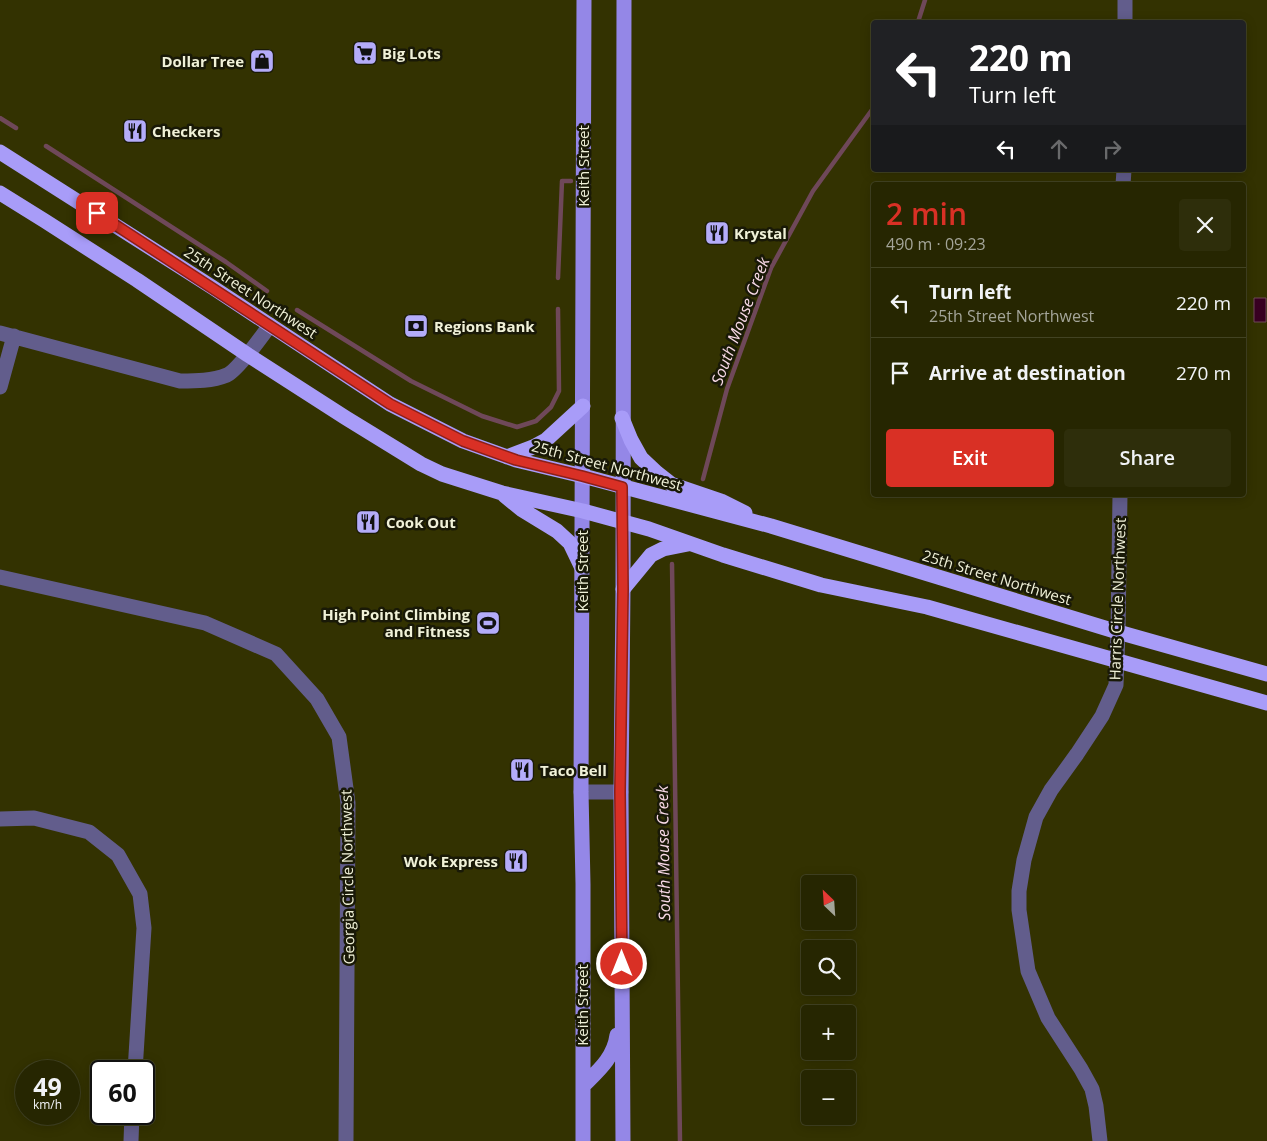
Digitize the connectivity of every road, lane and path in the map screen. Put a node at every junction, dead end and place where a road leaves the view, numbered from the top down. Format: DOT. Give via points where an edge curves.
graph roads {
  1 [pos="584,0"];
  2 [pos="624,0"];
  3 [pos="1125,0"];
  4 [pos="1125,20"];
  5 [pos="0,152"];
  6 [pos="0,193"];
  7 [pos="270,324"];
  8 [pos="7,334"];
  9 [pos="248,355"];
  10 [pos="0,387"];
  11 [pos="584,406"];
  12 [pos="622,418"];
  13 [pos="507,457"];
  14 [pos="582,476"];
  15 [pos="622,487"];
  16 [pos="502,494"];
  17 [pos="1120,497"];
  18 [pos="583,511"];
  19 [pos="622,522"];
  20 [pos="771,526"];
  21 [pos="690,543"];
  22 [pos="582,568"];
  23 [pos="0,577"];
  24 [pos="623,589"];
  25 [pos="1118,632"];
  26 [pos="1117,660"];
  27 [pos="1267,674"];
  28 [pos="1267,703"];
  29 [pos="581,792"];
  30 [pos="620,792"];
  31 [pos="0,819"];
  32 [pos="622,1003"];
  33 [pos="136,1060"];
  34 [pos="582,1086"];
  35 [pos="132,1125"];
  36 [pos="131,1141"];
  37 [pos="346,1141"];
  38 [pos="583,1141"];
  39 [pos="623,1141"];
  40 [pos="1100,1141"];
  1 -- 11 [label="main road, Keith Street"];
  2 -- 12 [label="main road"];
  3 -- 4 [label="street"];
  5 -- 7 [label="highway, 25th Street Northwest"];
  6 -- 9 [label="highway"];
  7 -- 9 [label="street"];
  7 -- 13 [label="highway, 25th Street Northwest" via="390,404 463,441"];
  8 -- 9 [label="street" via="180,381 201,381 228,375"];
  8 -- 10 [label="street"];
  9 -- 16 [label="highway" via="421,464"];
  11 -- 13 [label="highway" via="546,440"];
  11 -- 14 [label="main road, Keith Street"];
  12 -- 15 [label="main road"];
  12 -- 20 [label="highway" via="641,458 671,484 721,501"];
  13 -- 14 [label="highway, 25th Street Northwest"];
  14 -- 15 [label="highway, 25th Street Northwest"];
  14 -- 18 [label="main road, Keith Street"];
  15 -- 19 [label="main road"];
  15 -- 20 [label="highway, 25th Street Northwest"];
  16 -- 18 [label="highway"];
  16 -- 22 [label="highway" via="570,543"];
  17 -- 25 [label="street, Harris Circle Northwest"];
  18 -- 19 [label="highway"];
  18 -- 22 [label="main road, Keith Street"];
  19 -- 21 [label="highway"];
  19 -- 24 [label="main road"];
  20 -- 25 [label="highway, 25th Street Northwest"];
  21 -- 24 [label="highway" via="651,555"];
  21 -- 26 [label="highway" via="822,585 927,607"];
  22 -- 29 [label="main road, Keith Street"];
  23 -- 37 [label="street, Georgia Circle Northwest" via="205,623 276,654 317,699 339,737 348,803"];
  24 -- 30 [label="main road"];
  25 -- 26 [label="street, Harris Circle Northwest"];
  25 -- 27 [label="highway, 25th Street Northwest"];
  26 -- 28 [label="highway"];
  26 -- 40 [label="street, Harris Circle Northwest" via="1116,685 1102,716 1036,817 1019,891 1028,971 1048,1018 1092,1090"];
  29 -- 30 [label="street"];
  29 -- 34 [label="main road, Keith Street"];
  30 -- 32 [label="main road"];
  31 -- 33 [label="street" via="34,818 89,832 118,856 140,894 144,928"];
  32 -- 34 [label="main road" via="616,1046 605,1064"];
  32 -- 39 [label="main road"];
  34 -- 38 [label="main road, Keith Street"];
  35 -- 36 [label="street"];
}
